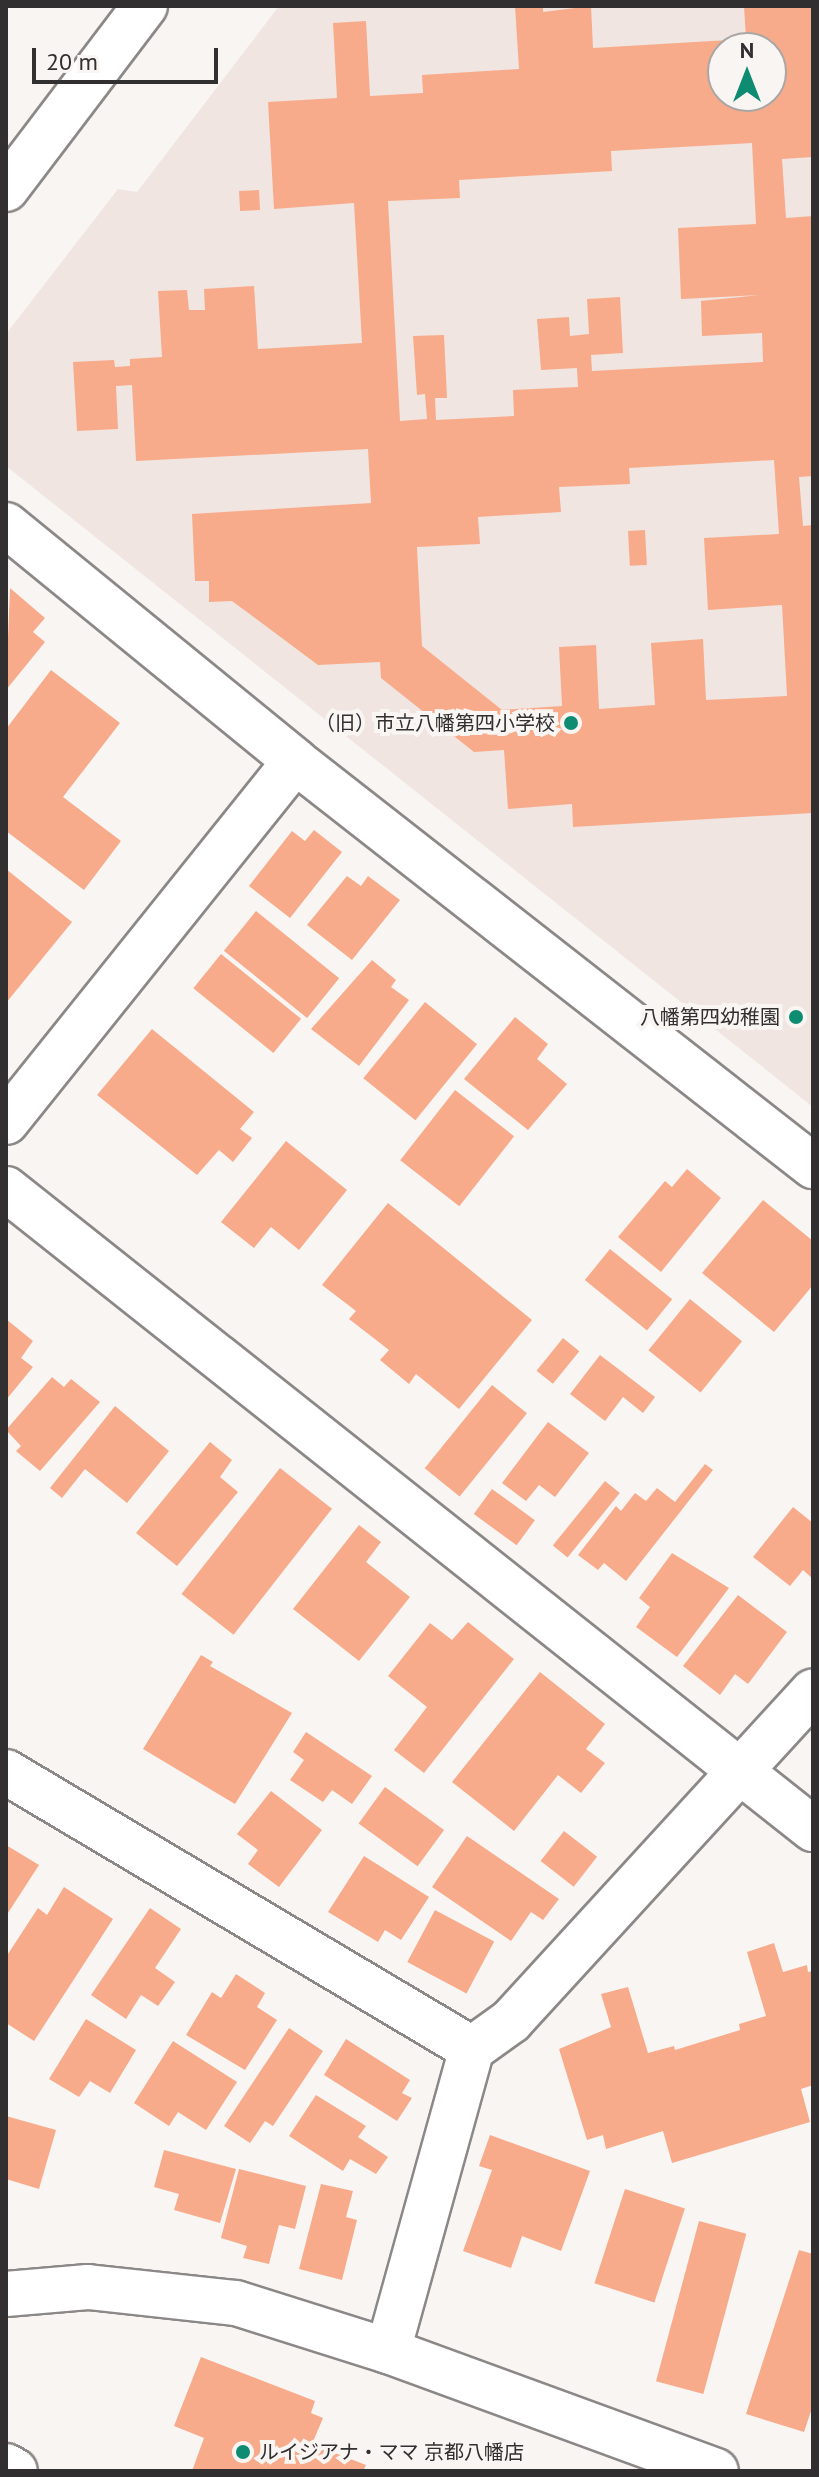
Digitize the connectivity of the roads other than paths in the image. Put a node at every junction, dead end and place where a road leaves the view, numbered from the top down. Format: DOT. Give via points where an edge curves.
graph roads {
  1 [pos="145,6"];
  2 [pos="6,189"];
  3 [pos="6,525"];
  4 [pos="295,761"];
  5 [pos="6,1122"];
  6 [pos="813,1166"];
  7 [pos="6,1189"];
  8 [pos="813,1691"];
  9 [pos="740,1770"];
  10 [pos="6,1772"];
  11 [pos="813,1829"];
  12 [pos="472,2049"];
  13 [pos="6,2294"];
  14 [pos="388,2351"];
  15 [pos="6,2466"];
  16 [pos="15,2471"];
  17 [pos="716,2471"];
  1 -- 2 [label="street"];
  3 -- 4 [label="street"];
  4 -- 5 [label="street"];
  4 -- 6 [label="street"];
  7 -- 9 [label="street"];
  8 -- 9 [label="street"];
  9 -- 11 [label="street"];
  9 -- 12 [label="street" via="511,2021"];
  10 -- 12 [label="street"];
  12 -- 14 [label="street"];
  13 -- 14 [label="street" via="88,2287 236,2303"];
  14 -- 17 [label="street"];
  15 -- 16 [label="street"];
}
